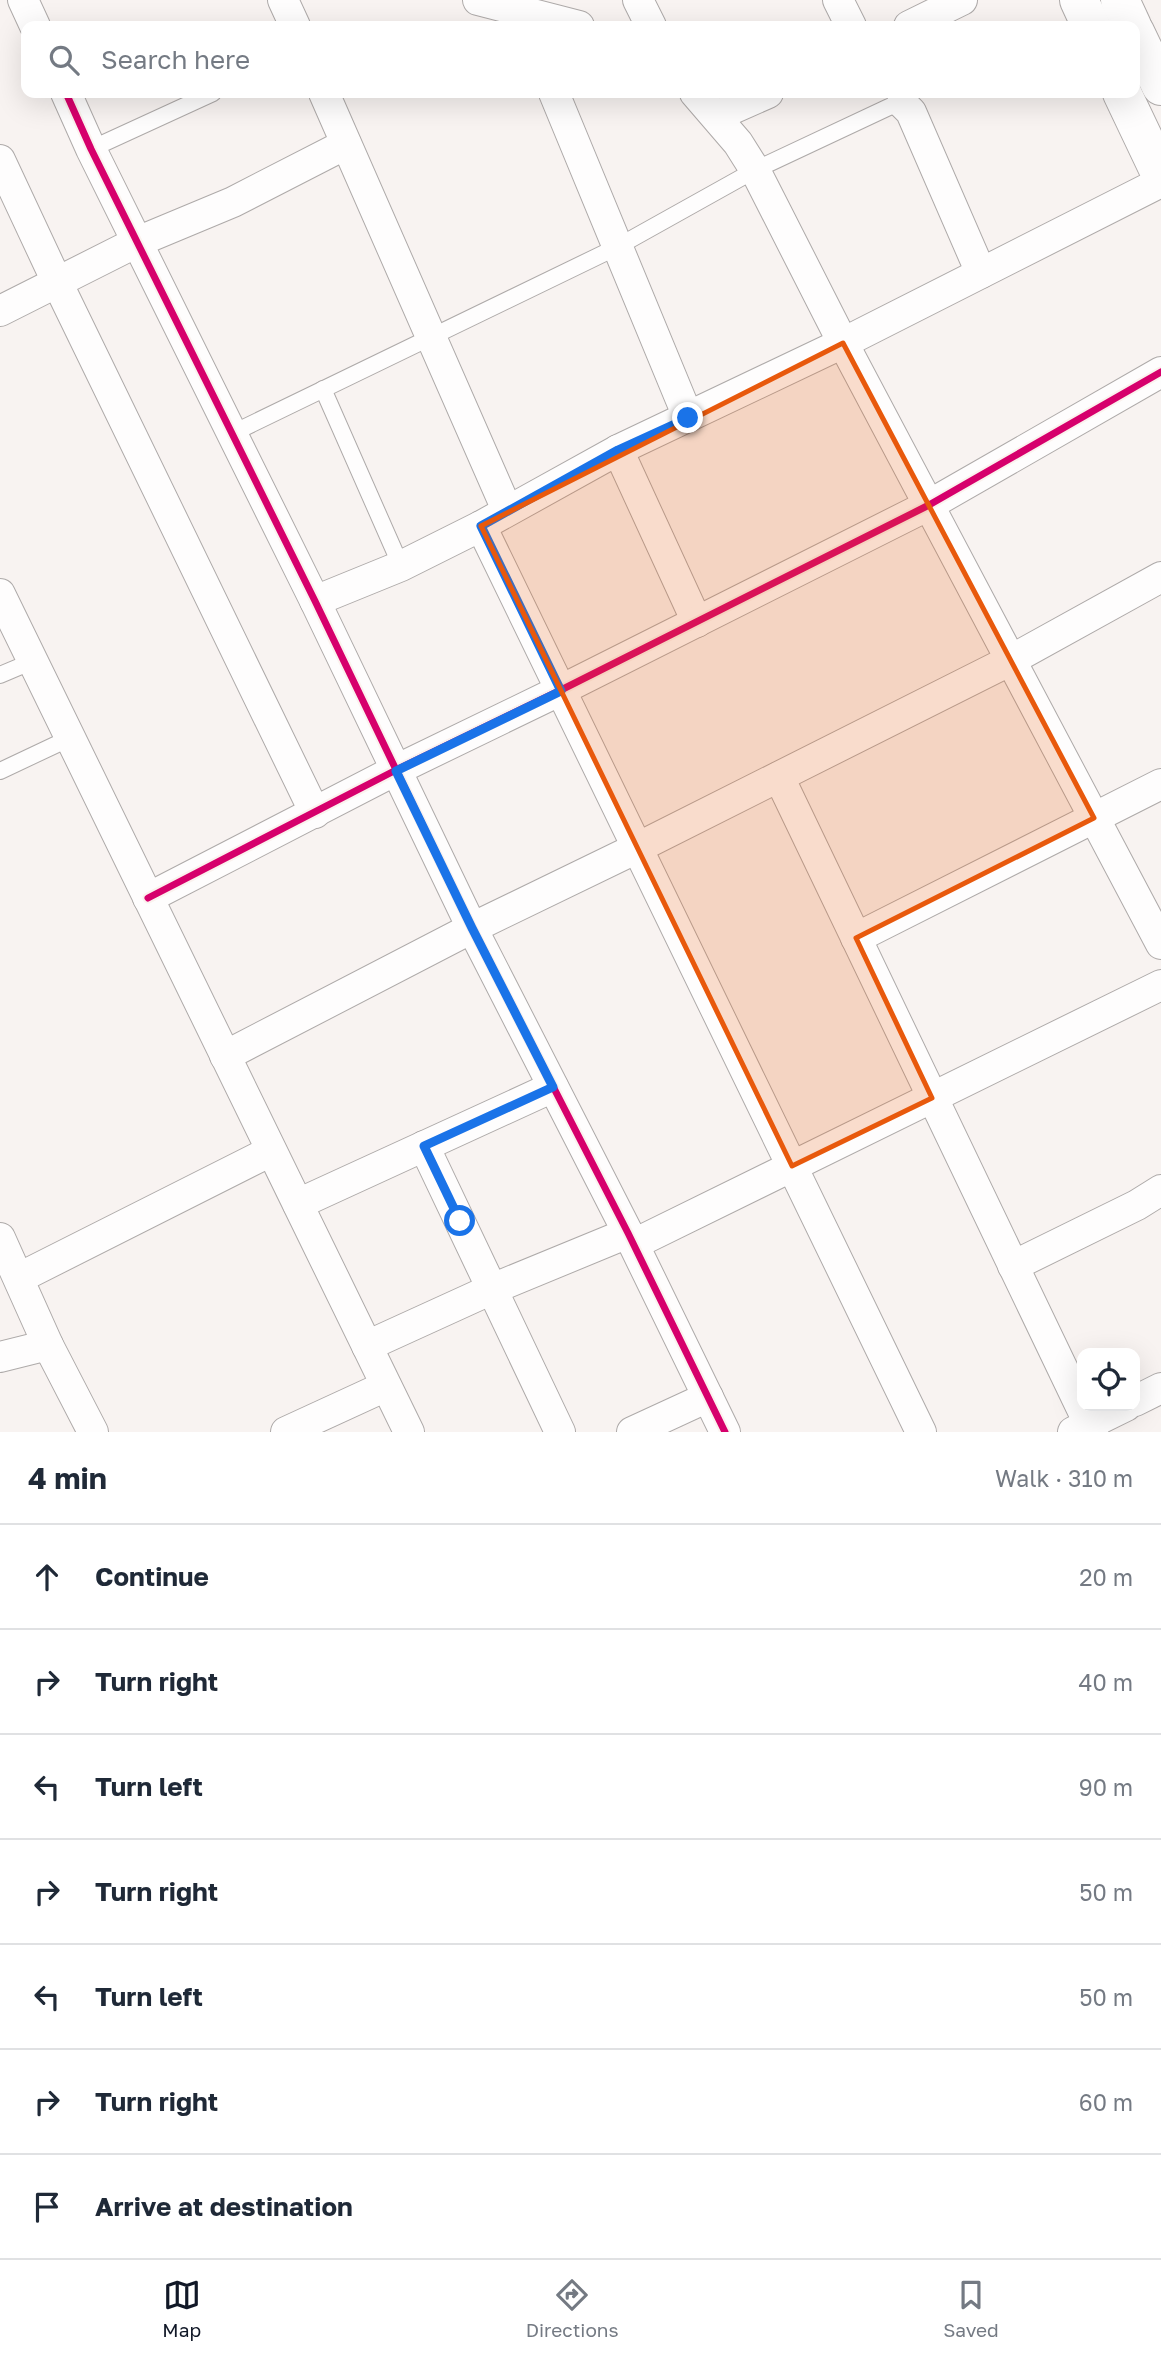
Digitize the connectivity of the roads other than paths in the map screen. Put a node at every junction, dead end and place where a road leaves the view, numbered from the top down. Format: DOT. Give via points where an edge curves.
graph roads {
  1 [pos="23,0"];
  2 [pos="283,0"];
  3 [pos="478,0"];
  4 [pos="638,0"];
  5 [pos="838,0"];
  6 [pos="962,0"];
  7 [pos="1079,0"];
  8 [pos="1119,0"];
  9 [pos="524,19"];
  10 [pos="33,21"];
  11 [pos="293,21"];
  12 [pos="648,21"];
  13 [pos="848,21"];
  14 [pos="919,21"];
  15 [pos="1089,21"];
  16 [pos="1130,21"];
  17 [pos="1140,42"];
  18 [pos="1161,86"];
  19 [pos="68,98"];
  20 [pos="202,98"];
  21 [pos="326,98"];
  22 [pos="556,98"];
  23 [pos="700,98"];
  24 [pos="757,98"];
  25 [pos="1124,98"];
  26 [pos="902,103"];
  27 [pos="716,116"];
  28 [pos="346,145"];
  29 [pos="91,149"];
  30 [pos="0,160"];
  31 [pos="755,170"];
  32 [pos="1161,176"];
  33 [pos="1161,182"];
  34 [pos="137,242"];
  35 [pos="617,247"];
  36 [pos="981,273"];
  37 [pos="57,282"];
  38 [pos="0,311"];
  39 [pos="431,337"];
  40 [pos="843,343"];
  41 [pos="1161,372"];
  42 [pos="323,389"];
  43 [pos="688,418"];
  44 [pos="232,434"];
  45 [pos="618,450"];
  46 [pos="929,505"];
  47 [pos="507,510"];
  48 [pos="481,526"];
  49 [pos="401,566"];
  50 [pos="1161,577"];
  51 [pos="0,594"];
  52 [pos="315,601"];
  53 [pos="697,622"];
  54 [pos="1011,660"];
  55 [pos="33,661"];
  56 [pos="0,675"];
  57 [pos="561,691"];
  58 [pos="70,738"];
  59 [pos="0,771"];
  60 [pos="396,771"];
  61 [pos="779,777"];
  62 [pos="1161,784"];
  63 [pos="315,813"];
  64 [pos="1094,818"];
  65 [pos="637,848"];
  66 [pos="148,898"];
  67 [pos="472,928"];
  68 [pos="856,938"];
  69 [pos="1161,944"];
  70 [pos="1161,985"];
  71 [pos="225,1056"];
  72 [pos="553,1087"];
  73 [pos="932,1098"];
  74 [pos="424,1146"];
  75 [pos="271,1151"];
  76 [pos="792,1166"];
  77 [pos="1161,1190"];
  78 [pos="298,1204"];
  79 [pos="0,1238"];
  80 [pos="631,1238"];
  81 [pos="1013,1266"];
  82 [pos="19,1278"];
  83 [pos="492,1289"];
  84 [pos="48,1345"];
  85 [pos="367,1346"];
  86 [pos="0,1357"];
  87 [pos="386,1386"];
  88 [pos="1161,1388"];
  89 [pos="708,1397"];
  90 [pos="1140,1398"];
  91 [pos="1117,1411"];
  92 [pos="1085,1430"];
  93 [pos="93,1432"];
  94 [pos="286,1432"];
  95 [pos="409,1432"];
  96 [pos="560,1432"];
  97 [pos="632,1432"];
  98 [pos="725,1432"];
  99 [pos="921,1432"];
  1 -- 10 [label="street"];
  2 -- 11 [label="street"];
  3 -- 9 [label="street"];
  4 -- 12 [label="street"];
  5 -- 13 [label="street"];
  6 -- 14 [label="street"];
  7 -- 15 [label="street"];
  8 -- 16 [label="street"];
  17 -- 18 [label="street"];
  19 -- 29 [label="street"];
  20 -- 29 [label="lane"];
  21 -- 28 [label="street"];
  22 -- 35 [label="street"];
  23 -- 27 [label="street"];
  24 -- 27 [label="street"];
  25 -- 32 [label="street"];
  26 -- 31 [label="lane"];
  26 -- 36 [label="street" via="911,112"];
  27 -- 31 [label="street"];
  28 -- 34 [label="street" via="233,202"];
  28 -- 39 [label="street"];
  29 -- 34 [label="street"];
  30 -- 37 [label="street"];
  31 -- 35 [label="lane"];
  31 -- 40 [label="street"];
  33 -- 36 [label="street"];
  34 -- 37 [label="street"];
  34 -- 44 [label="street"];
  35 -- 39 [label="lane"];
  35 -- 43 [label="street"];
  36 -- 40 [label="street"];
  37 -- 38 [label="street"];
  37 -- 63 [label="street"];
  39 -- 42 [label="lane"];
  39 -- 47 [label="street"];
  40 -- 43 [label="street"];
  40 -- 46 [label="street"];
  41 -- 46 [label="street"];
  42 -- 44 [label="lane"];
  42 -- 49 [label="lane"];
  43 -- 45 [label="street"];
  44 -- 52 [label="street"];
  45 -- 47 [label="street"];
  45 -- 53 [label="street"];
  46 -- 53 [label="street"];
  46 -- 54 [label="street"];
  47 -- 48 [label="street"];
  48 -- 49 [label="street"];
  48 -- 57 [label="street"];
  49 -- 52 [label="street"];
  50 -- 54 [label="street"];
  51 -- 55 [label="street"];
  52 -- 60 [label="street"];
  53 -- 57 [label="street"];
  54 -- 61 [label="street"];
  54 -- 64 [label="street"];
  55 -- 56 [label="lane"];
  55 -- 58 [label="street"];
  57 -- 60 [label="street"];
  57 -- 65 [label="street"];
  58 -- 59 [label="lane"];
  58 -- 66 [label="street"];
  60 -- 63 [label="street"];
  60 -- 67 [label="street"];
  61 -- 65 [label="street"];
  61 -- 68 [label="street"];
  62 -- 64 [label="street"];
  63 -- 66 [label="street"];
  64 -- 68 [label="street"];
  64 -- 69 [label="street"];
  65 -- 67 [label="street"];
  65 -- 76 [label="street"];
  66 -- 71 [label="street"];
  67 -- 71 [label="street"];
  67 -- 72 [label="street"];
  68 -- 73 [label="street"];
  70 -- 73 [label="street"];
  71 -- 75 [label="street"];
  72 -- 74 [label="street"];
  72 -- 80 [label="street"];
  73 -- 76 [label="street"];
  73 -- 81 [label="street"];
  74 -- 78 [label="street"];
  74 -- 83 [label="street"];
  75 -- 78 [label="street"];
  75 -- 82 [label="street"];
  76 -- 80 [label="street"];
  76 -- 99 [label="street"];
  77 -- 81 [label="street"];
  78 -- 85 [label="street"];
  79 -- 82 [label="street"];
  80 -- 83 [label="street"];
  80 -- 89 [label="street"];
  81 -- 92 [label="street"];
  82 -- 84 [label="street"];
  83 -- 85 [label="street"];
  83 -- 96 [label="street"];
  84 -- 86 [label="street"];
  84 -- 93 [label="street"];
  85 -- 87 [label="street"];
  87 -- 94 [label="street"];
  87 -- 95 [label="street"];
  88 -- 90 [label="street"];
  89 -- 97 [label="street"];
  89 -- 98 [label="street"];
  91 -- 92 [label="street"];
}
